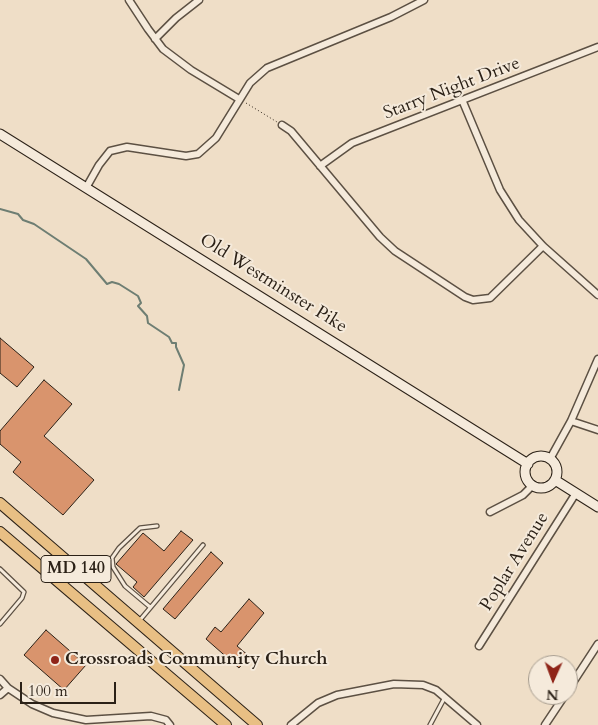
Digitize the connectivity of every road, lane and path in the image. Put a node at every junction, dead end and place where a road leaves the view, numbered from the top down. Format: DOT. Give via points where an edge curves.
graph roads {
  1 [pos="129,0"];
  2 [pos="199,0"];
  3 [pos="424,0"];
  4 [pos="155,39"];
  5 [pos="598,47"];
  6 [pos="239,99"];
  7 [pos="463,102"];
  8 [pos="282,125"];
  9 [pos="0,134"];
  10 [pos="320,166"];
  11 [pos="86,188"];
  12 [pos="543,246"];
  13 [pos="598,295"];
  14 [pos="598,360"];
  15 [pos="571,421"];
  16 [pos="598,430"];
  17 [pos="550,459"];
  18 [pos="528,464"];
  19 [pos="555,480"];
  20 [pos="533,485"];
  21 [pos="576,493"];
  22 [pos="0,503"];
  23 [pos="598,507"];
  24 [pos="490,512"];
  25 [pos="157,526"];
  26 [pos="0,532"];
  27 [pos="203,545"];
  28 [pos="0,569"];
  29 [pos="150,607"];
  30 [pos="138,622"];
  31 [pos="0,624"];
  32 [pos="598,644"];
  33 [pos="479,646"];
  34 [pos="578,675"];
  35 [pos="0,679"];
  36 [pos="8,688"];
  37 [pos="0,696"];
  38 [pos="446,696"];
  39 [pos="558,705"];
  40 [pos="80,722"];
  41 [pos="170,725"];
  42 [pos="226,725"];
  43 [pos="257,725"];
  44 [pos="291,725"];
  45 [pos="430,725"];
  46 [pos="477,725"];
  47 [pos="545,725"];
  1 -- 4 [label="street"];
  2 -- 4 [label="street"];
  3 -- 6 [label="street" via="267,68 250,83"];
  4 -- 6 [label="street" via="191,70"];
  5 -- 7 [label="street, Starry Night Drive"];
  6 -- 8 [label="path"];
  6 -- 11 [label="street" via="216,138 198,154 186,156 127,147 110,151"];
  7 -- 10 [label="street, Starry Night Drive" via="352,143"];
  7 -- 12 [label="street" via="500,190 519,220"];
  8 -- 10 [label="street" via="291,131"];
  9 -- 11 [label="main road, Old Westminster Pike"];
  10 -- 12 [label="street" via="395,251 473,300 490,298"];
  11 -- 18 [label="main road, Old Westminster Pike"];
  12 -- 13 [label="street"];
  14 -- 15 [label="street"];
  15 -- 16 [label="street"];
  15 -- 17 [label="street"];
  17 -- 18 [label="main road" via="536,457"];
  17 -- 19 [label="main road" via="557,468"];
  18 -- 20 [label="main road" via="526,476"];
  19 -- 20 [label="main road" via="543,488"];
  19 -- 21 [label="main road"];
  20 -- 24 [label="street" via="523,495"];
  21 -- 23 [label="main road"];
  21 -- 33 [label="street, Poplar Avenue"];
  22 -- 30 [label="highway, MD 140"];
  25 -- 29 [label="lane" via="140,528 112,558 113,567 125,586"];
  26 -- 42 [label="highway, MD 140"];
  27 -- 29 [label="lane"];
  28 -- 31 [label="lane" via="24,592"];
  29 -- 30 [label="lane"];
  30 -- 43 [label="highway, MD 140"];
  32 -- 34 [label="street"];
  35 -- 36 [label="street"];
  36 -- 37 [label="street"];
  36 -- 40 [label="street" via="32,704"];
  38 -- 44 [label="street" via="423,685 394,684 356,690 318,703"];
  38 -- 45 [label="lane"];
  38 -- 46 [label="street"];
  39 -- 47 [label="street"];
  40 -- 41 [label="street" via="151,716 166,720"];
}
